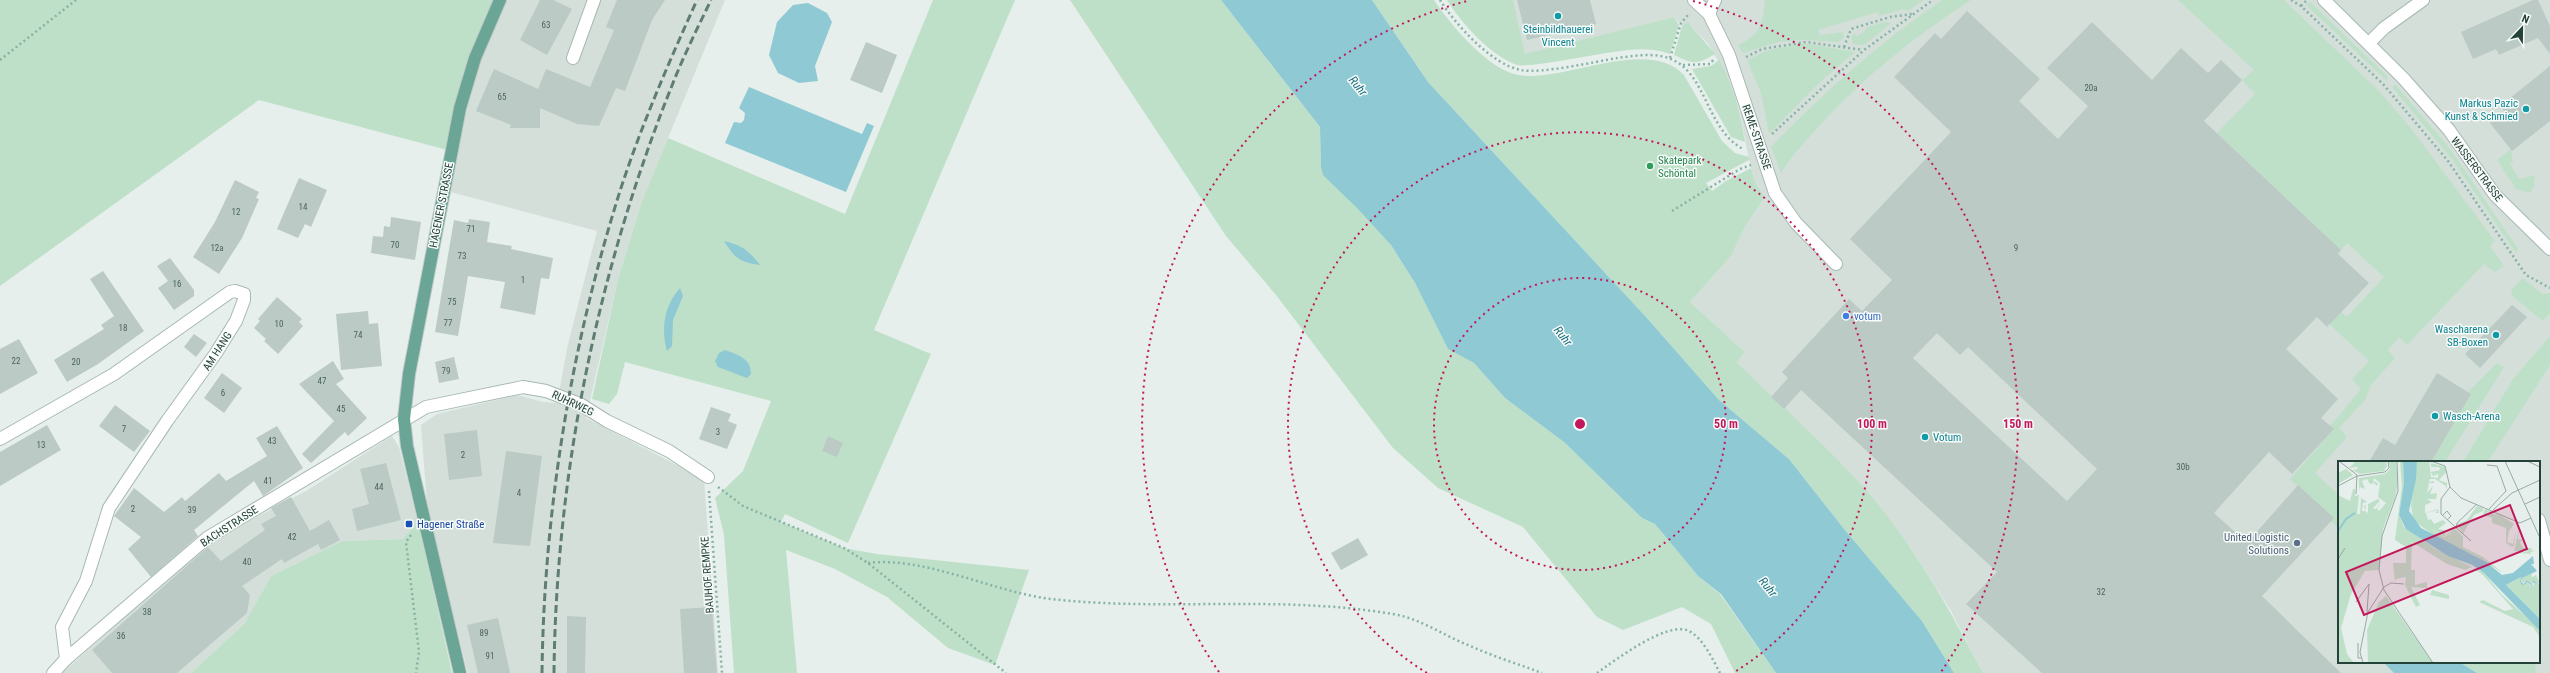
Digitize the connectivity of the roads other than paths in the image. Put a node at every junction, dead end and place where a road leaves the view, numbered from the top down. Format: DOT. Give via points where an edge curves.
graph roads {
  1 [pos="500,0"];
  2 [pos="594,0"];
  3 [pos="1715,0"];
  4 [pos="2324,0"];
  5 [pos="2423,0"];
  6 [pos="1696,2"];
  7 [pos="1709,14"];
  8 [pos="2369,43"];
  9 [pos="572,58"];
  10 [pos="2550,250"];
  11 [pos="1836,264"];
  12 [pos="404,419"];
  13 [pos="0,439"];
  14 [pos="708,477"];
  15 [pos="2540,523"];
  16 [pos="2550,560"];
  17 [pos="66,659"];
  18 [pos="53,673"];
  19 [pos="460,673"];
  1 -- 12 [label="main road, HAGENER STRASSE" via="475,58 460,108 409,374"];
  2 -- 9 [label="street"];
  3 -- 7 [label="street"];
  4 -- 8 [label="street, WASSERSTRASSE"];
  5 -- 8 [label="street" via="2384,28"];
  6 -- 7 [label="street, REME-STRASSE"];
  7 -- 11 [label="street, REME-STRASSE" via="1729,55 1775,193 1796,224"];
  8 -- 10 [label="street, WASSERSTRASSE" via="2449,130 2495,195"];
  12 -- 14 [label="street, RUHRWEG" via="426,407 523,387 546,391 580,404 607,421 669,451"];
  12 -- 17 [label="street, BACHSTRASSE" via="208,538"];
  12 -- 19 [label="main road, HAGENER STRASSE"];
  13 -- 17 [label="street, AM HANG" via="114,374 217,300 235,291 244,294 236,321 216,353 109,508 86,581 62,627"];
  15 -- 16 [label="street" via="2547,542 2547,558"];
  17 -- 18 [label="street, BACHSTRASSE"];
}
